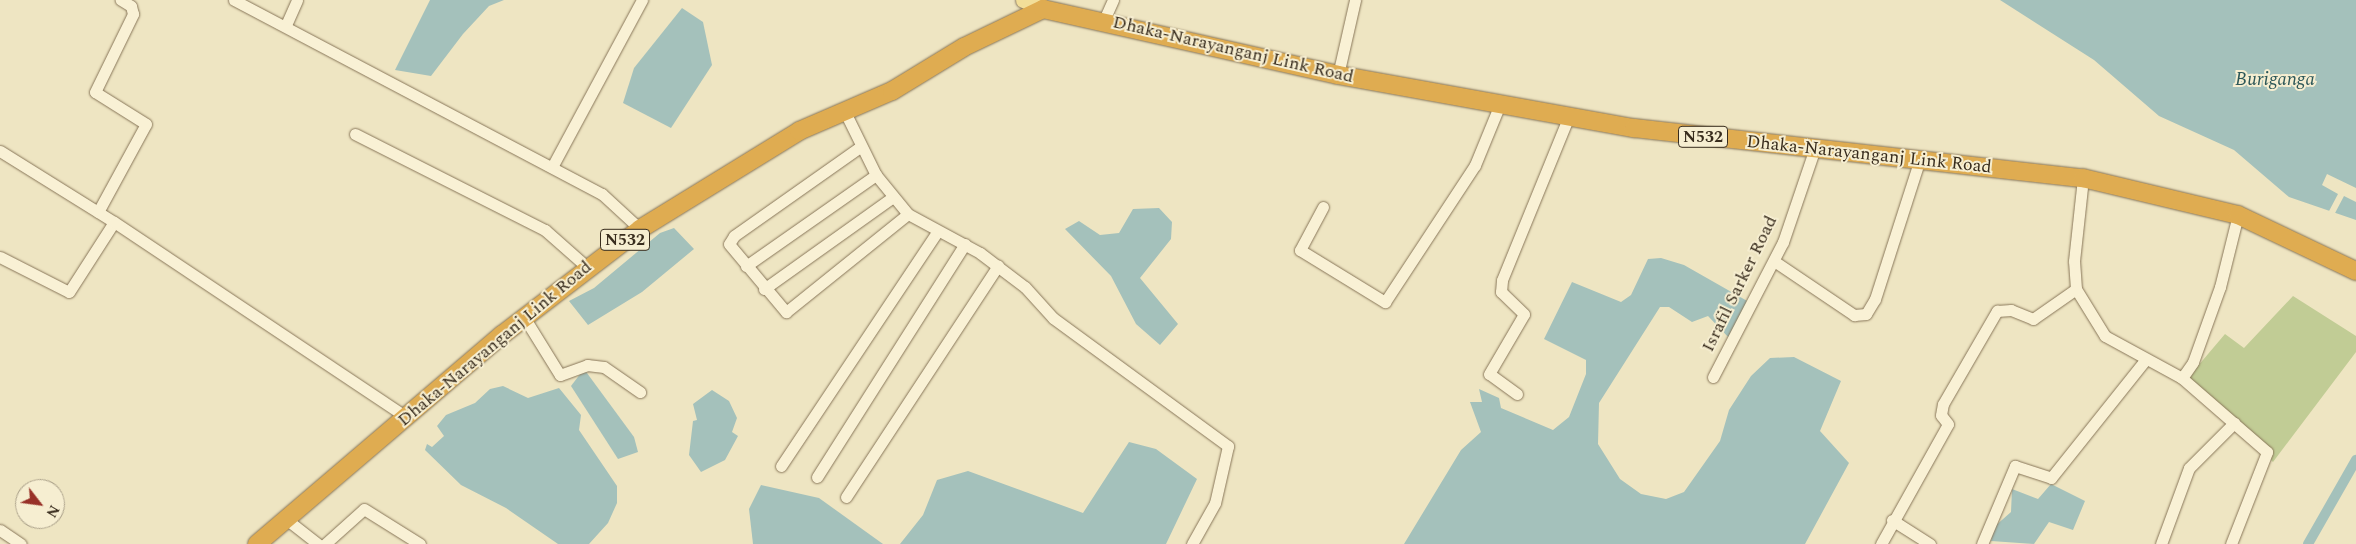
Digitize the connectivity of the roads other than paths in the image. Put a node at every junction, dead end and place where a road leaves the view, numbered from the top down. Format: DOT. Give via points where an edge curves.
graph roads {
  1 [pos="121,0"];
  2 [pos="234,0"];
  3 [pos="297,0"];
  4 [pos="642,0"];
  5 [pos="1023,0"];
  6 [pos="1113,0"];
  7 [pos="1355,0"];
  8 [pos="1043,9"];
  9 [pos="1104,20"];
  10 [pos="286,25"];
  11 [pos="1338,75"];
  12 [pos="1500,104"];
  13 [pos="844,110"];
  14 [pos="1569,116"];
  15 [pos="356,134"];
  16 [pos="860,147"];
  17 [pos="1815,148"];
  18 [pos="0,152"];
  19 [pos="1919,162"];
  20 [pos="552,167"];
  21 [pos="876,175"];
  22 [pos="2083,178"];
  23 [pos="894,197"];
  24 [pos="1323,207"];
  25 [pos="98,212"];
  26 [pos="908,214"];
  27 [pos="2238,216"];
  28 [pos="114,222"];
  29 [pos="640,230"];
  30 [pos="937,232"];
  31 [pos="965,244"];
  32 [pos="0,257"];
  33 [pos="1774,261"];
  34 [pos="746,266"];
  35 [pos="998,266"];
  36 [pos="586,267"];
  37 [pos="2356,271"];
  38 [pos="2076,288"];
  39 [pos="764,289"];
  40 [pos="524,317"];
  41 [pos="2146,360"];
  42 [pos="1713,377"];
  43 [pos="2182,378"];
  44 [pos="640,392"];
  45 [pos="1517,394"];
  46 [pos="406,417"];
  47 [pos="2234,423"];
  48 [pos="781,466"];
  49 [pos="817,477"];
  50 [pos="846,497"];
  51 [pos="286,519"];
  52 [pos="1892,520"];
  53 [pos="0,530"];
  54 [pos="22,544"];
  55 [pos="257,544"];
  56 [pos="318,544"];
  57 [pos="325,544"];
  58 [pos="420,544"];
  59 [pos="1192,544"];
  60 [pos="1881,544"];
  61 [pos="1930,544"];
  62 [pos="1982,544"];
  63 [pos="2160,544"];
  64 [pos="2231,544"];
  1 -- 25 [label="street" via="131,6 133,14 95,92 146,124"];
  2 -- 10 [label="street"];
  3 -- 10 [label="street"];
  4 -- 20 [label="street"];
  5 -- 8 [label="main road"];
  6 -- 9 [label="street"];
  7 -- 11 [label="street"];
  8 -- 9 [label="highway, Dhaka-Narayanganj Link Road / N532"];
  8 -- 13 [label="highway, Dhaka-Narayanganj Link Road / N532" via="964,47 892,91"];
  9 -- 11 [label="highway, Dhaka-Narayanganj Link Road / N532"];
  10 -- 20 [label="street"];
  11 -- 12 [label="highway, Dhaka-Narayanganj Link Road / N532"];
  12 -- 14 [label="highway, Dhaka-Narayanganj Link Road / N532"];
  12 -- 24 [label="street" via="1475,165 1385,302 1300,250"];
  13 -- 16 [label="street"];
  13 -- 29 [label="highway, Dhaka-Narayanganj Link Road / N532" via="799,131"];
  14 -- 17 [label="highway, Dhaka-Narayanganj Link Road / N532" via="1661,132"];
  14 -- 45 [label="street" via="1502,280 1501,292 1524,314 1489,374"];
  15 -- 36 [label="street" via="553,235"];
  16 -- 21 [label="street"];
  16 -- 34 [label="street" via="730,239"];
  17 -- 19 [label="highway, Dhaka-Narayanganj Link Road / N532"];
  17 -- 33 [label="street, Israfil Sarker Road"];
  18 -- 25 [label="street"];
  19 -- 22 [label="highway, Dhaka-Narayanganj Link Road / N532"];
  19 -- 33 [label="street" via="1875,299 1866,314 1854,314"];
  20 -- 29 [label="street" via="602,194"];
  21 -- 23 [label="street"];
  21 -- 34 [label="street"];
  22 -- 27 [label="highway, Dhaka-Narayanganj Link Road / N532"];
  22 -- 38 [label="street" via="2074,262"];
  23 -- 26 [label="street"];
  23 -- 39 [label="street"];
  25 -- 28 [label="street"];
  26 -- 30 [label="street"];
  26 -- 39 [label="street" via="786,312"];
  27 -- 37 [label="highway, Dhaka-Narayanganj Link Road / N532"];
  27 -- 43 [label="street" via="2220,287 2194,362"];
  28 -- 32 [label="street" via="69,292"];
  28 -- 46 [label="street"];
  29 -- 36 [label="highway, Dhaka-Narayanganj Link Road / N532"];
  30 -- 31 [label="street"];
  30 -- 48 [label="street"];
  31 -- 35 [label="street"];
  31 -- 49 [label="street"];
  33 -- 42 [label="street, Israfil Sarker Road"];
  34 -- 39 [label="street"];
  35 -- 50 [label="street"];
  35 -- 59 [label="street" via="1025,287 1053,318 1207,426 1228,446 1215,503"];
  36 -- 40 [label="highway, Dhaka-Narayanganj Link Road / N532"];
  38 -- 41 [label="street" via="2106,336"];
  38 -- 52 [label="street" via="2034,319 2011,310 1997,311 1943,404 1942,415 1948,424"];
  40 -- 44 [label="street" via="560,375 587,365 604,366"];
  40 -- 46 [label="highway, Dhaka-Narayanganj Link Road / N532"];
  41 -- 43 [label="street"];
  41 -- 62 [label="street" via="2051,478 2016,466"];
  43 -- 47 [label="street"];
  46 -- 51 [label="highway, Dhaka-Narayanganj Link Road / N532"];
  47 -- 63 [label="street" via="2189,468"];
  47 -- 64 [label="street" via="2267,452 2268,459 2242,508"];
  51 -- 55 [label="highway, Dhaka-Narayanganj Link Road / N532"];
  51 -- 56 [label="street"];
  52 -- 60 [label="street"];
  52 -- 61 [label="street"];
  53 -- 54 [label="street"];
  57 -- 58 [label="street" via="364,510"];
}
